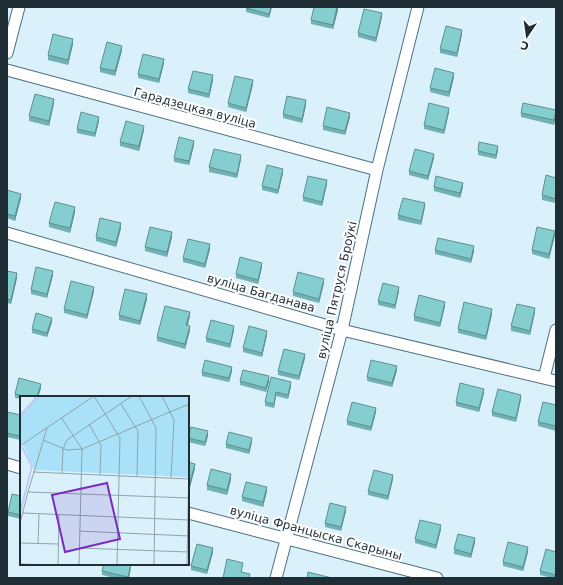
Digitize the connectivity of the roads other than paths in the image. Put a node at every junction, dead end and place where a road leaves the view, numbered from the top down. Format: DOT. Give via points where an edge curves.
graph roads {
  1 [pos="19,7"];
  2 [pos="418,7"];
  3 [pos="7,53"];
  4 [pos="7,70"];
  5 [pos="377,170"];
  6 [pos="7,233"];
  7 [pos="342,330"];
  8 [pos="556,330"];
  9 [pos="544,378"];
  10 [pos="556,381"];
  11 [pos="7,464"];
  12 [pos="20,468"];
  13 [pos="189,513"];
  14 [pos="287,540"];
  15 [pos="276,578"];
  16 [pos="437,578"];
  1 -- 3 [label="street"];
  2 -- 5 [label="street, вуліца Пятруся Броўкі"];
  4 -- 5 [label="street, Гарадзецкая вуліца"];
  5 -- 7 [label="street, вуліца Пятруся Броўкі"];
  6 -- 7 [label="street, вуліца Багданава"];
  7 -- 9 [label="street, вуліца Багданава"];
  7 -- 14 [label="street, вуліца Пятруся Броўкі"];
  8 -- 9 [label="street"];
  9 -- 10 [label="street, вуліца Багданава"];
  11 -- 12 [label="street"];
  13 -- 14 [label="street, вуліца Францыска Скарыны"];
  14 -- 15 [label="street, вуліца Пятруся Броўкі"];
  14 -- 16 [label="street, вуліца Францыска Скарыны"];
}
